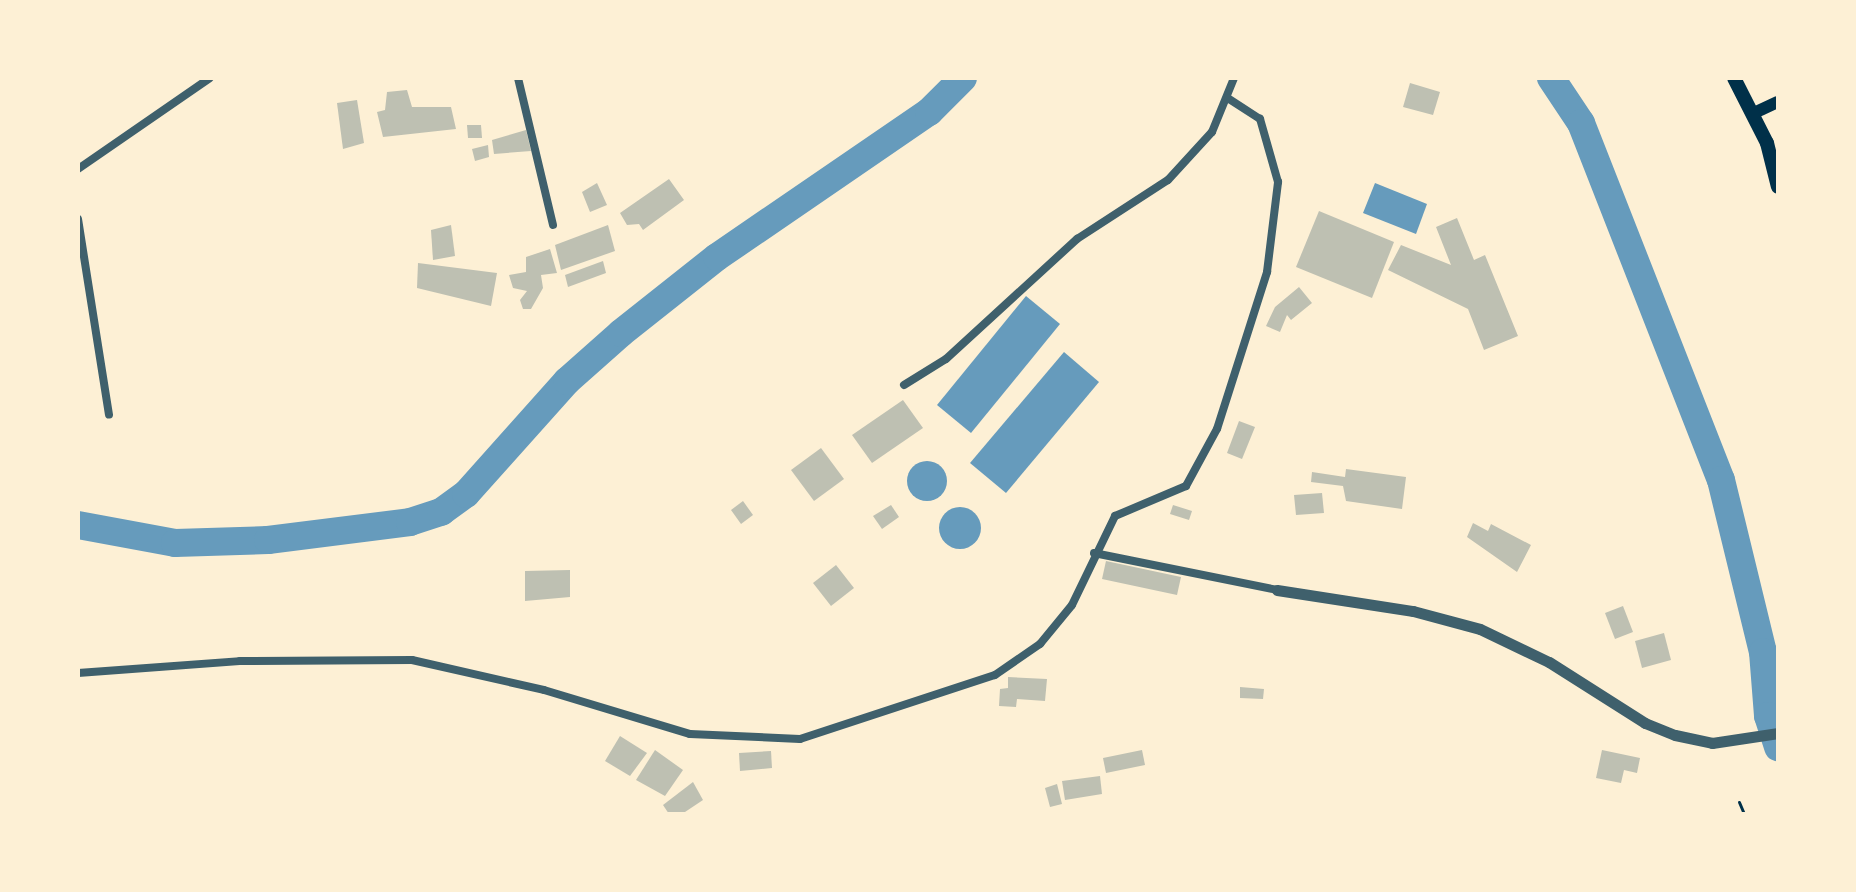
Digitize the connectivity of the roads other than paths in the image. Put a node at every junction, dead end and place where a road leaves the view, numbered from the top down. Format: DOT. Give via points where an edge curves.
graph roads {
  1 [pos="210,78"];
  2 [pos="518,78"];
  3 [pos="1234,78"];
  4 [pos="1734,78"];
  5 [pos="1228,98"];
  6 [pos="1778,102"];
  7 [pos="1754,113"];
  8 [pos="78,169"];
  9 [pos="1778,187"];
  10 [pos="78,219"];
  11 [pos="553,225"];
  12 [pos="904,385"];
  13 [pos="109,415"];
  14 [pos="1094,553"];
  15 [pos="1277,590"];
  16 [pos="78,673"];
  17 [pos="1778,733"];
  1 -- 8 [label="street"];
  2 -- 11 [label="street"];
  3 -- 5 [label="street"];
  4 -- 7 [label="highway"];
  5 -- 12 [label="street" via="1212,132 1168,180 1077,239 946,359"];
  5 -- 14 [label="street" via="1260,119 1278,182 1267,272 1253,326 1217,429 1186,486 1115,516"];
  6 -- 7 [label="main road"];
  7 -- 9 [label="highway"];
  10 -- 13 [label="street"];
  14 -- 15 [label="street"];
  14 -- 16 [label="street" via="1072,605 1017,663 967,688 800,739 690,734 544,690 412,660 240,661"];
  15 -- 17 [label="street" via="1413,611 1480,629 1549,662 1645,723 1712,743"];
}
